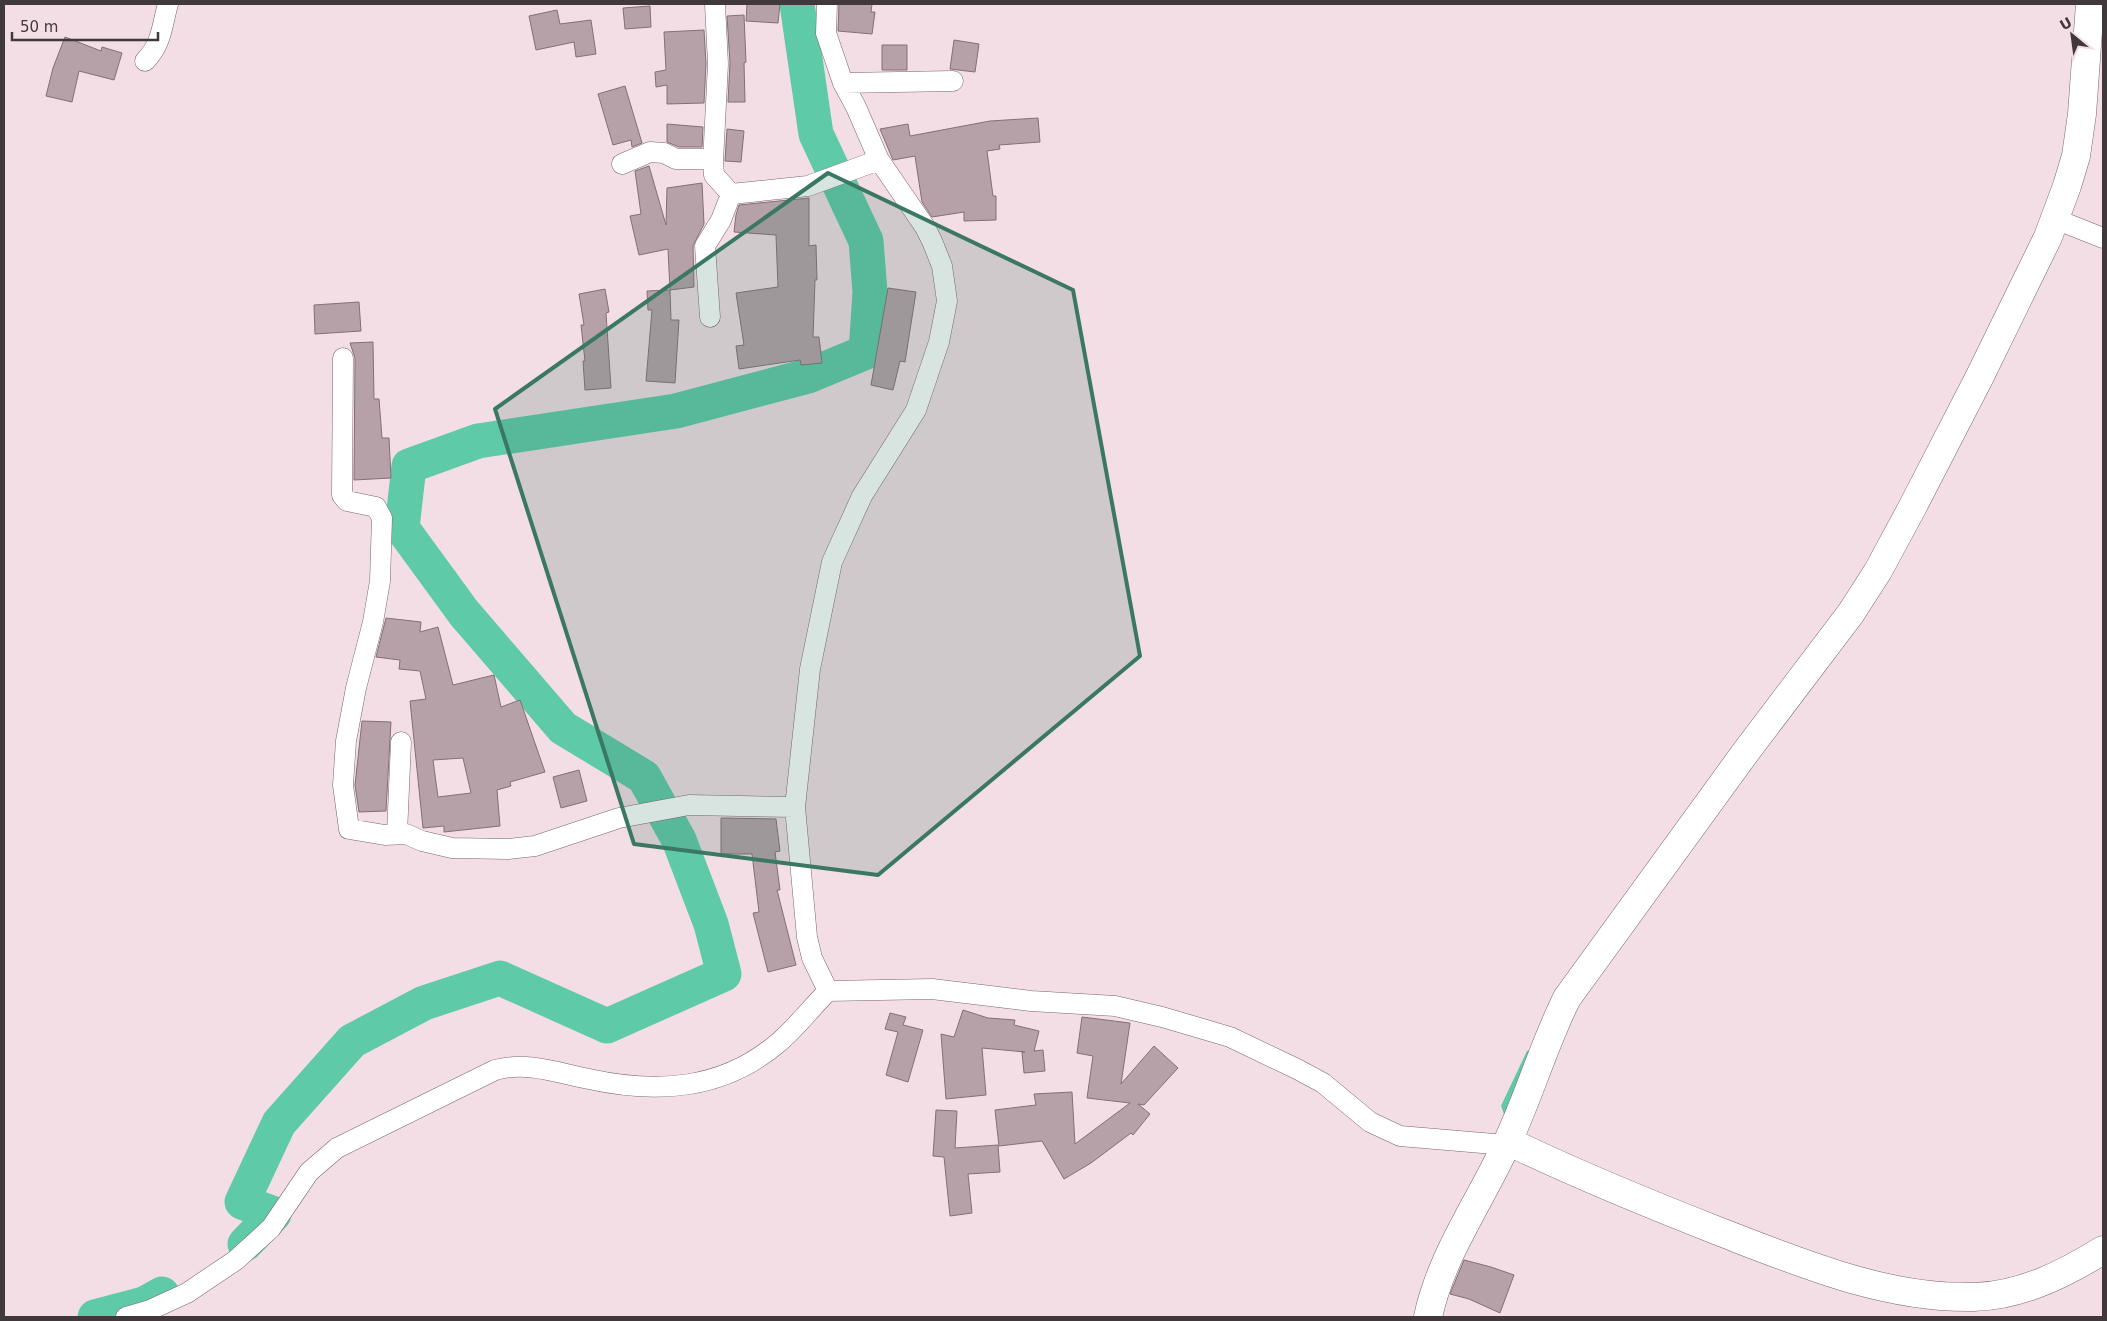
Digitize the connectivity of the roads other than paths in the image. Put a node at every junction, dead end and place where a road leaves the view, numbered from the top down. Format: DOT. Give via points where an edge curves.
graph roads {
  1 [pos="168,4"];
  2 [pos="716,4"];
  3 [pos="827,4"];
  4 [pos="2090,4"];
  5 [pos="145,61"];
  6 [pos="953,81"];
  7 [pos="843,83"];
  8 [pos="713,159"];
  9 [pos="879,160"];
  10 [pos="622,164"];
  11 [pos="731,194"];
  12 [pos="2055,219"];
  13 [pos="2103,238"];
  14 [pos="710,317"];
  15 [pos="342,358"];
  16 [pos="401,742"];
  17 [pos="796,807"];
  18 [pos="397,834"];
  19 [pos="828,991"];
  20 [pos="1506,1145"];
  21 [pos="2103,1250"];
  22 [pos="126,1317"];
  23 [pos="1428,1317"];
  1 -- 5 [label="street" via="161,38"];
  2 -- 8 [label="street" via="718,64"];
  3 -- 7 [label="street" via="826,33"];
  4 -- 12 [label="street" via="2076,156"];
  6 -- 7 [label="street"];
  7 -- 9 [label="street"];
  8 -- 10 [label="street" via="676,158 650,152"];
  8 -- 11 [label="street" via="714,175"];
  9 -- 11 [label="street" via="808,186"];
  9 -- 17 [label="street" via="925,226 942,266 947,301 936,351 916,410 862,496 832,562 810,669"];
  11 -- 14 [label="street" via="721,220 705,246"];
  12 -- 13 [label="street"];
  12 -- 20 [label="street" via="1979,378 1878,571 1851,613 1567,998"];
  15 -- 18 [label="street" via="342,495 347,501 376,507 382,518 380,581 346,741 345,810 349,829"];
  16 -- 18 [label="street"];
  17 -- 18 [label="street" via="689,805 619,818 535,846 508,849 452,848"];
  17 -- 19 [label="street" via="806,937"];
  19 -- 20 [label="street" via="918,988 1031,1001 1115,1006 1230,1037 1323,1083 1388,1133"];
  19 -- 22 [label="street" via="778,1043 736,1072 706,1083 677,1086 615,1084 529,1067 496,1070 337,1148 309,1172 271,1228 236,1260 187,1294"];
  20 -- 21 [label="street" via="1518,1146 1662,1209 1791,1259 1910,1293 1975,1297 2009,1292 2054,1278"];
  20 -- 23 [label="street" via="1463,1228"];
}
